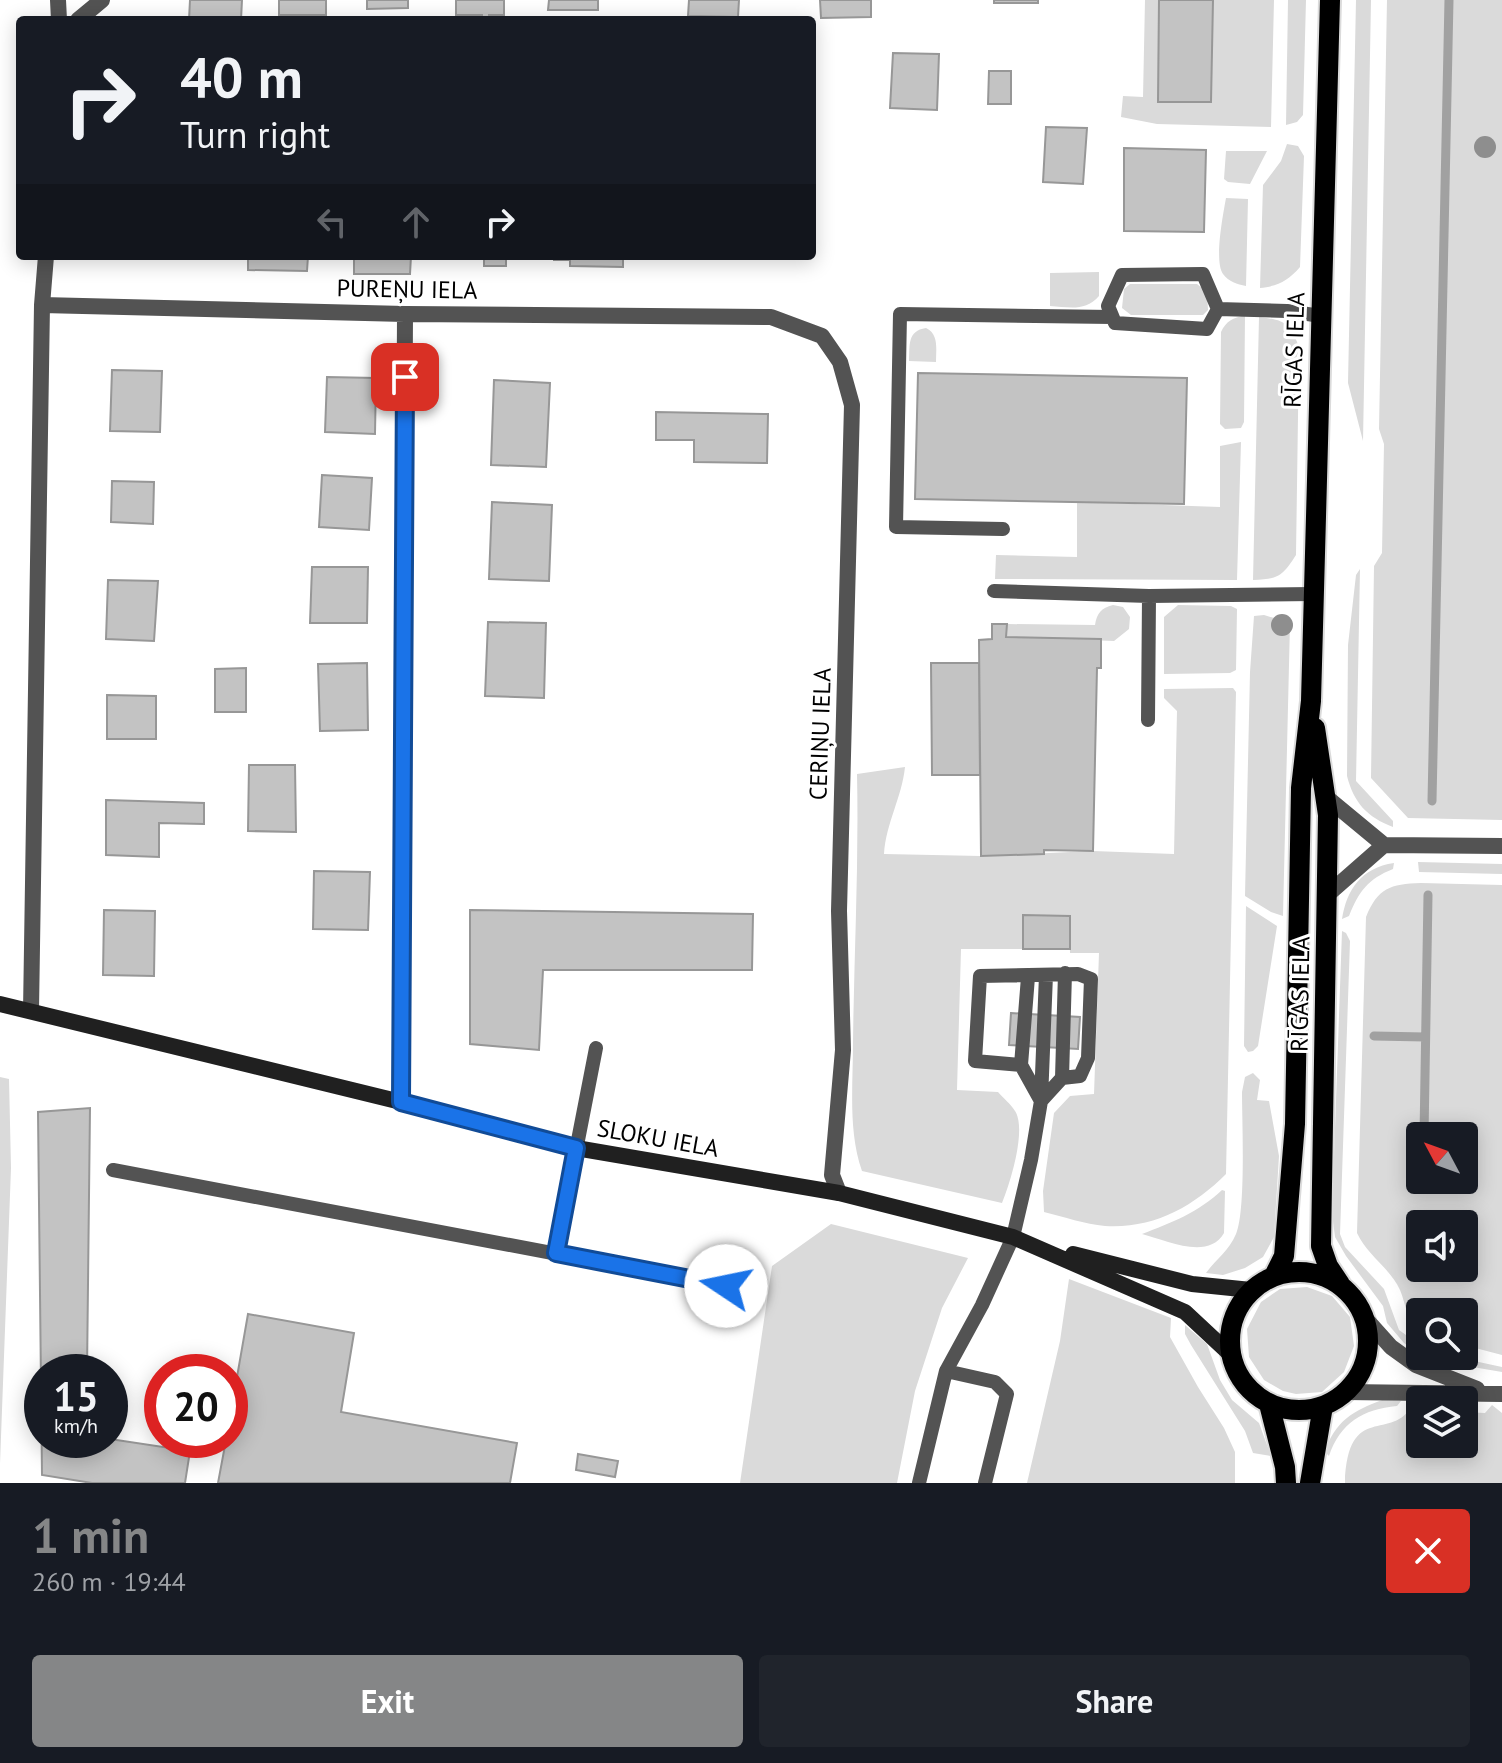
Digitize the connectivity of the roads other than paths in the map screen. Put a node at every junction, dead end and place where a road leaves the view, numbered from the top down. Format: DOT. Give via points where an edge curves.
graph roads {
  1 [pos="102,0"];
  2 [pos="1330,0"];
  3 [pos="83,16"];
  4 [pos="46,260"];
  5 [pos="42,305"];
  6 [pos="1218,309"];
  7 [pos="405,314"];
  8 [pos="1321,316"];
  9 [pos="771,317"];
  10 [pos="1112,317"];
  11 [pos="1003,529"];
  12 [pos="994,591"];
  13 [pos="1313,594"];
  14 [pos="1149,596"];
  15 [pos="1311,701"];
  16 [pos="1148,720"];
  17 [pos="1326,797"];
  18 [pos="1384,845"];
  19 [pos="1502,846"];
  20 [pos="1327,895"];
  21 [pos="1065,973"];
  22 [pos="1046,975"];
  23 [pos="1028,977"];
  24 [pos="0,1004"];
  25 [pos="31,1011"];
  26 [pos="596,1048"];
  27 [pos="1021,1065"];
  28 [pos="1062,1078"];
  29 [pos="1041,1101"];
  30 [pos="401,1102"];
  31 [pos="576,1148"];
  32 [pos="113,1170"];
  33 [pos="839,1193"];
  34 [pos="1021,1240"];
  35 [pos="556,1253"];
  36 [pos="1274,1276"];
  37 [pos="1340,1284"];
  38 [pos="726,1286"];
  39 [pos="1251,1290"];
  40 [pos="1365,1318"];
  41 [pos="1230,1354"];
  42 [pos="946,1371"];
  43 [pos="1346,1392"];
  44 [pos="1494,1393"];
  45 [pos="1269,1404"];
  46 [pos="1323,1406"];
  47 [pos="919,1483"];
  48 [pos="985,1483"];
  49 [pos="1286,1483"];
  50 [pos="1310,1483"];
  1 -- 3 [label="street"];
  2 -- 8 [label="main road, RĪGAS IELA"];
  4 -- 5 [label="street"];
  5 -- 7 [label="street, PUREŅU IELA"];
  5 -- 25 [label="street"];
  6 -- 8 [label="lane"];
  6 -- 10 [label="lane" via="1207,329 1115,323"];
  6 -- 10 [label="lane" via="1203,274 1122,275 1108,306"];
  7 -- 9 [label="street, PUREŅU IELA"];
  7 -- 30 [label="street"];
  8 -- 13 [label="main road, RĪGAS IELA"];
  9 -- 33 [label="street, CERIŅU IELA" via="822,336 840,362 852,405 839,911 843,1050 832,1175"];
  10 -- 11 [label="lane" via="900,314 896,527"];
  12 -- 14 [label="lane"];
  13 -- 14 [label="lane"];
  13 -- 15 [label="main road, RĪGAS IELA"];
  14 -- 16 [label="lane"];
  15 -- 17 [label="main road, RĪGAS IELA"];
  15 -- 36 [label="main road, RĪGAS IELA" via="1301,788 1295,1124 1284,1256"];
  17 -- 18 [label="street"];
  17 -- 20 [label="main road, RĪGAS IELA"];
  18 -- 19 [label="street"];
  18 -- 20 [label="street"];
  20 -- 37 [label="main road, RĪGAS IELA" via="1321,1246"];
  21 -- 22 [label="lane"];
  21 -- 28 [label="lane"];
  21 -- 28 [label="lane" via="1091,979 1092,1004 1088,1058 1080,1076"];
  22 -- 23 [label="lane"];
  22 -- 29 [label="lane"];
  23 -- 27 [label="lane"];
  23 -- 27 [label="lane" via="980,976 975,1061"];
  24 -- 25 [label="street, SLOKU IELA"];
  25 -- 30 [label="street, SLOKU IELA"];
  26 -- 31 [label="lane"];
  27 -- 29 [label="lane"];
  28 -- 29 [label="lane"];
  29 -- 34 [label="lane"];
  30 -- 31 [label="street, SLOKU IELA"];
  31 -- 33 [label="street, SLOKU IELA"];
  31 -- 35 [label="lane"];
  32 -- 35 [label="lane"];
  33 -- 34 [label="street, SLOKU IELA"];
  34 -- 39 [label="street, SLOKU IELA" via="1192,1284"];
  34 -- 41 [label="street, SLOKU IELA" via="1185,1312"];
  34 -- 42 [label="lane"];
  35 -- 38 [label="lane"];
  36 -- 37 [label="main road" via="1300,1271"];
  36 -- 39 [label="main road"];
  37 -- 40 [label="main road"];
  39 -- 41 [label="main road" via="1237,1308"];
  40 -- 43 [label="main road" via="1366,1360"];
  40 -- 44 [label="street" via="1416,1365"];
  41 -- 45 [label="main road" via="1251,1392"];
  42 -- 47 [label="lane"];
  42 -- 48 [label="lane" via="995,1382 1007,1394"];
  43 -- 44 [label="street"];
  43 -- 46 [label="main road"];
  45 -- 46 [label="main road" via="1291,1410"];
  45 -- 49 [label="main road"];
  46 -- 50 [label="main road"];
}
